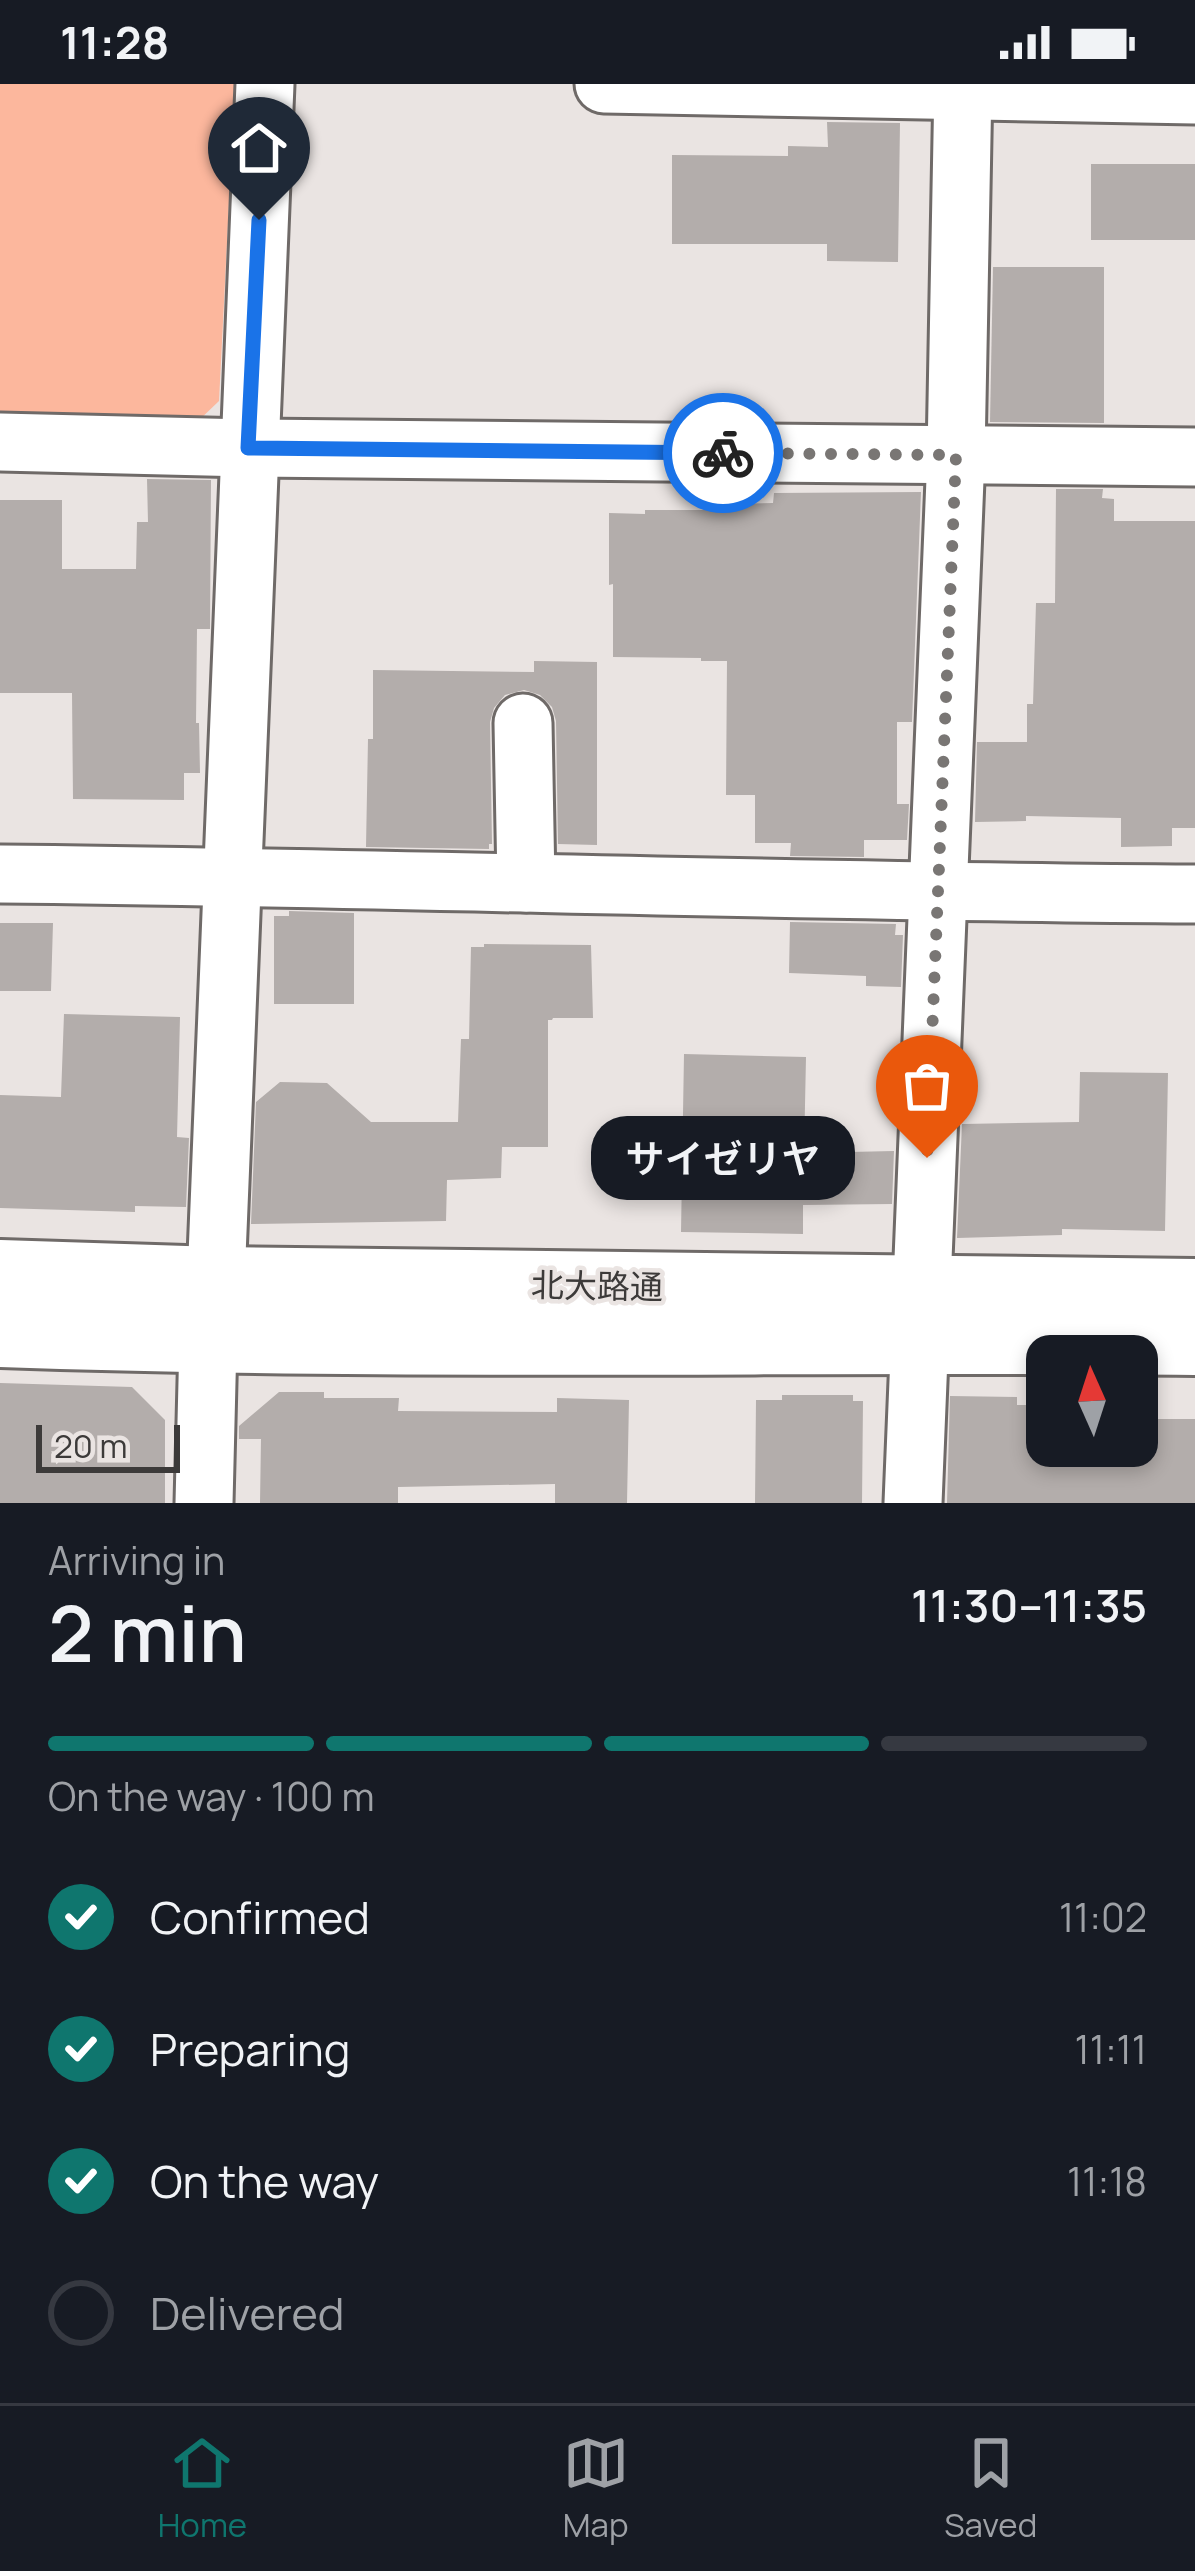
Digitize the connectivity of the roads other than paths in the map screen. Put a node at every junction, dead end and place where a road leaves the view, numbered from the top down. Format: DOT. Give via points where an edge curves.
graph roads {
  1 [pos="265,84"];
  2 [pos="604,84"];
  3 [pos="963,87"];
  4 [pos="1195,94"];
  5 [pos="0,442"];
  6 [pos="248,448"];
  7 [pos="956,455"];
  8 [pos="1195,457"];
  9 [pos="523,723"];
  10 [pos="0,874"];
  11 [pos="232,877"];
  12 [pos="526,883"];
  13 [pos="939,893"];
  14 [pos="1195,894"];
  15 [pos="0,1274"];
  16 [pos="1195,1292"];
  17 [pos="212,1311"];
  18 [pos="920,1315"];
  19 [pos="0,1334"];
  20 [pos="1195,1342"];
  21 [pos="204,1503"];
  22 [pos="913,1503"];
  1 -- 6 [label="street"];
  2 -- 3 [label="street"];
  3 -- 4 [label="street"];
  3 -- 7 [label="street"];
  5 -- 6 [label="street"];
  6 -- 7 [label="street"];
  6 -- 11 [label="street"];
  7 -- 8 [label="street"];
  7 -- 13 [label="street"];
  9 -- 12 [label="street"];
  10 -- 11 [label="street"];
  11 -- 12 [label="street"];
  11 -- 17 [label="street"];
  12 -- 13 [label="street"];
  13 -- 14 [label="street"];
  13 -- 18 [label="street"];
  15 -- 17 [label="main road, 北大路通"];
  16 -- 18 [label="main road, 北大路通"];
  17 -- 18 [label="main road, 北大路通"];
  17 -- 19 [label="main road, 北大路通"];
  17 -- 21 [label="street"];
  18 -- 20 [label="main road, 北大路通"];
  18 -- 22 [label="street"];
}
